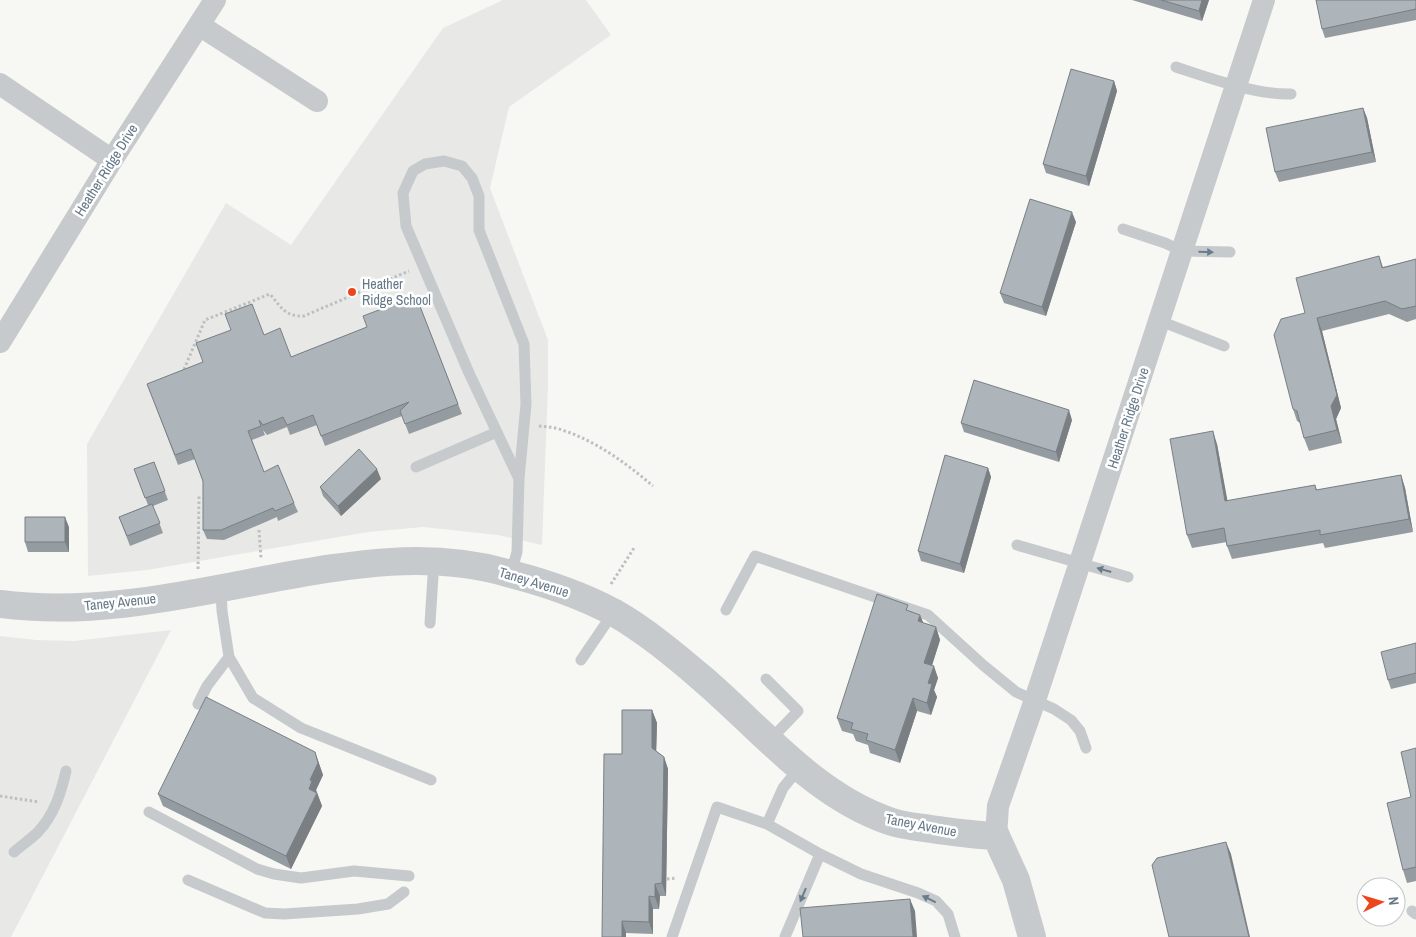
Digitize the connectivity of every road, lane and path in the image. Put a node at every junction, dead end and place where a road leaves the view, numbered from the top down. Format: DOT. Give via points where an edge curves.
graph roads {
  1 [pos="215,0"];
  2 [pos="1264,0"];
  3 [pos="199,25"];
  4 [pos="1176,67"];
  5 [pos="0,84"];
  6 [pos="1236,85"];
  7 [pos="1291,94"];
  8 [pos="317,101"];
  9 [pos="112,160"];
  10 [pos="1123,230"];
  11 [pos="1182,252"];
  12 [pos="1230,252"];
  13 [pos="411,270"];
  14 [pos="1160,321"];
  15 [pos="3,330"];
  16 [pos="1224,346"];
  17 [pos="185,383"];
  18 [pos="538,426"];
  19 [pos="497,432"];
  20 [pos="416,467"];
  21 [pos="519,479"];
  22 [pos="653,486"];
  23 [pos="200,495"];
  24 [pos="259,530"];
  25 [pos="1017,545"];
  26 [pos="634,548"];
  27 [pos="261,558"];
  28 [pos="434,561"];
  29 [pos="1080,563"];
  30 [pos="198,570"];
  31 [pos="511,574"];
  32 [pos="1128,576"];
  33 [pos="221,588"];
  34 [pos="611,599"];
  35 [pos="0,604"];
  36 [pos="726,610"];
  37 [pos="430,623"];
  38 [pos="229,657"];
  39 [pos="581,660"];
  40 [pos="766,679"];
  41 [pos="1035,700"];
  42 [pos="198,704"];
  43 [pos="770,740"];
  44 [pos="1086,748"];
  45 [pos="800,767"];
  46 [pos="66,771"];
  47 [pos="431,780"];
  48 [pos="0,796"];
  49 [pos="40,803"];
  50 [pos="149,812"];
  51 [pos="767,824"];
  52 [pos="996,836"];
  53 [pos="14,852"];
  54 [pos="820,854"];
  55 [pos="409,876"];
  56 [pos="677,878"];
  57 [pos="667,879"];
  58 [pos="188,880"];
  59 [pos="404,892"];
  60 [pos="1416,910"];
  61 [pos="1416,914"];
  62 [pos="672,937"];
  63 [pos="785,937"];
  64 [pos="955,937"];
  65 [pos="1012,937"];
  66 [pos="1032,937"];
  1 -- 3 [label="street, Heather Ridge Drive"];
  2 -- 6 [label="street, Heather Ridge Drive"];
  3 -- 8 [label="street"];
  3 -- 9 [label="street, Heather Ridge Drive"];
  4 -- 6 [label="lane"];
  5 -- 9 [label="street"];
  6 -- 7 [label="lane"];
  6 -- 11 [label="street, Heather Ridge Drive"];
  9 -- 15 [label="street, Heather Ridge Drive"];
  10 -- 11 [label="lane" via="1165,242"];
  11 -- 12 [label="lane, one-way"];
  11 -- 14 [label="street, Heather Ridge Drive"];
  13 -- 17 [label="path" via="304,316 287,314 270,294 205,320 181,375"];
  14 -- 16 [label="lane"];
  14 -- 29 [label="street, Heather Ridge Drive"];
  18 -- 22 [label="path" via="561,429 580,437 611,454"];
  19 -- 20 [label="lane"];
  19 -- 21 [label="lane"];
  19 -- 21 [label="lane" via="406,226 403,193 413,172 425,164 444,161 462,166 472,178 479,196 480,230 524,344 526,404"];
  21 -- 31 [label="lane" via="517,552"];
  23 -- 30 [label="path"];
  24 -- 27 [label="path"];
  25 -- 29 [label="lane"];
  26 -- 34 [label="path"];
  28 -- 31 [label="street, Taney Avenue" via="485,567"];
  28 -- 33 [label="street, Taney Avenue" via="373,562"];
  28 -- 37 [label="lane"];
  32 -- 29 [label="lane, one-way"];
  29 -- 41 [label="street, Heather Ridge Drive"];
  31 -- 34 [label="street, Taney Avenue"];
  33 -- 35 [label="street, Taney Avenue" via="128,603 73,607"];
  33 -- 38 [label="lane"];
  34 -- 39 [label="lane"];
  34 -- 43 [label="street, Taney Avenue"];
  36 -- 41 [label="lane" via="755,556 928,615 1016,692"];
  38 -- 42 [label="lane"];
  38 -- 47 [label="lane" via="253,698 300,728"];
  40 -- 43 [label="lane" via="798,711"];
  41 -- 44 [label="lane" via="1071,720 1080,731"];
  41 -- 52 [label="street, Heather Ridge Drive" via="998,806"];
  43 -- 45 [label="street, Taney Avenue"];
  45 -- 51 [label="lane" via="783,788"];
  45 -- 52 [label="street, Taney Avenue" via="833,794 890,822"];
  46 -- 53 [label="lane" via="60,794 39,832"];
  48 -- 49 [label="path"];
  50 -- 55 [label="lane" via="257,869 274,874 301,878 354,871"];
  51 -- 54 [label="lane"];
  51 -- 62 [label="lane" via="717,807"];
  52 -- 65 [label="street" via="999,883"];
  52 -- 66 [label="street" via="1016,880"];
  54 -- 63 [label="lane, one-way"];
  64 -- 54 [label="lane, one-way" via="948,914 936,901 861,874"];
  56 -- 57 [label="path"];
  58 -- 59 [label="lane" via="265,913 358,909 388,904"];
  60 -- 61 [label="lane" via="1412,911"];
}
